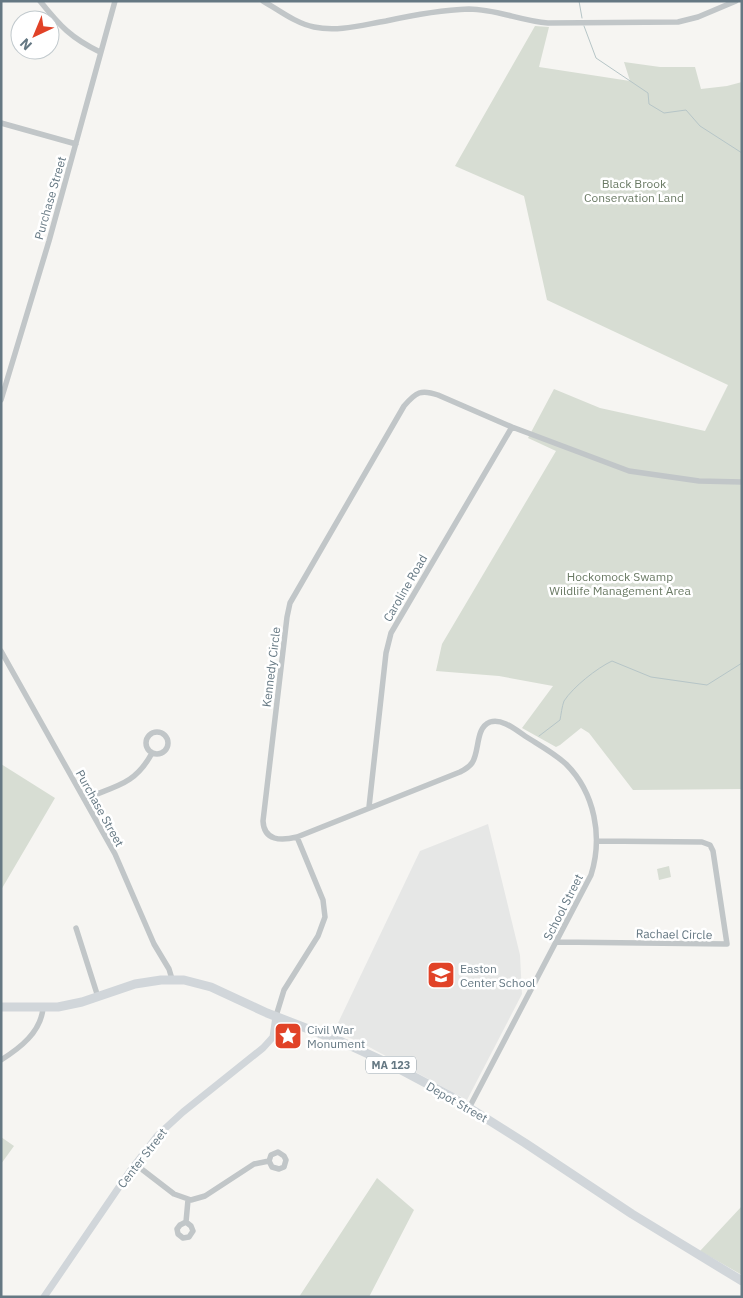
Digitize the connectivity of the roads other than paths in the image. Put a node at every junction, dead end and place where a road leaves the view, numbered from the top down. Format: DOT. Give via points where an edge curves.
graph roads {
  1 [pos="40,1"];
  2 [pos="115,1"];
  3 [pos="263,1"];
  4 [pos="736,1"];
  5 [pos="100,52"];
  6 [pos="1,123"];
  7 [pos="76,144"];
  8 [pos="1,400"];
  9 [pos="512,427"];
  10 [pos="742,482"];
  11 [pos="1,651"];
  12 [pos="488,723"];
  13 [pos="152,753"];
  14 [pos="84,799"];
  15 [pos="369,808"];
  16 [pos="297,837"];
  17 [pos="597,841"];
  18 [pos="76,928"];
  19 [pos="556,942"];
  20 [pos="172,979"];
  21 [pos="98,997"];
  22 [pos="1,1007"];
  23 [pos="43,1008"];
  24 [pos="276,1016"];
  25 [pos="1,1060"];
  26 [pos="470,1108"];
  27 [pos="269,1161"];
  28 [pos="135,1164"];
  29 [pos="188,1200"];
  30 [pos="186,1222"];
  31 [pos="742,1281"];
  32 [pos="44,1297"];
  1 -- 5 [label="street" via="66,31"];
  2 -- 5 [label="street, Purchase Street"];
  3 -- 4 [label="street" via="304,24 335,29 448,10 474,9 548,23 678,22"];
  5 -- 7 [label="street, Purchase Street"];
  6 -- 7 [label="street"];
  7 -- 8 [label="street, Purchase Street"];
  9 -- 10 [label="street, Kennedy Circle" via="629,471 699,481"];
  9 -- 15 [label="street, Caroline Road" via="391,633"];
  9 -- 16 [label="street, Kennedy Circle" via="429,392 415,395 404,406 293,598 287,617 263,821 266,832 273,838"];
  11 -- 14 [label="street, Purchase Street"];
  12 -- 15 [label="street, Kennedy Circle" via="479,737 472,763 464,770"];
  12 -- 17 [label="street, School Street" via="508,725 548,750 570,769 589,800"];
  13 -- 14 [label="street" via="144,767 131,779"];
  14 -- 20 [label="street, Purchase Street" via="115,854"];
  15 -- 16 [label="street, Kennedy Circle"];
  16 -- 24 [label="street" via="323,900 325,917 318,936 284,990"];
  17 -- 19 [label="street, School Street" via="591,874"];
  17 -- 19 [label="street, Rachael Circle" via="702,842 710,845 727,944"];
  18 -- 21 [label="street"];
  19 -- 26 [label="street, School Street"];
  20 -- 21 [label="highway, Depot Street / MA 123" via="136,984"];
  20 -- 24 [label="highway, Depot Street / MA 123" via="211,987"];
  21 -- 23 [label="highway, Depot Street / MA 123"];
  22 -- 23 [label="highway, Depot Street / MA 123"];
  23 -- 25 [label="street" via="41,1021 33,1033"];
  24 -- 26 [label="highway, Depot Street / MA 123" via="390,1064"];
  24 -- 28 [label="main road, Center Street" via="273,1037 263,1048 170,1123"];
  26 -- 31 [label="highway, Depot Street / MA 123" via="632,1214"];
  27 -- 29 [label="street" via="252,1165 203,1197"];
  28 -- 29 [label="street" via="174,1194"];
  28 -- 32 [label="main road, Center Street"];
  29 -- 30 [label="street"];
}
